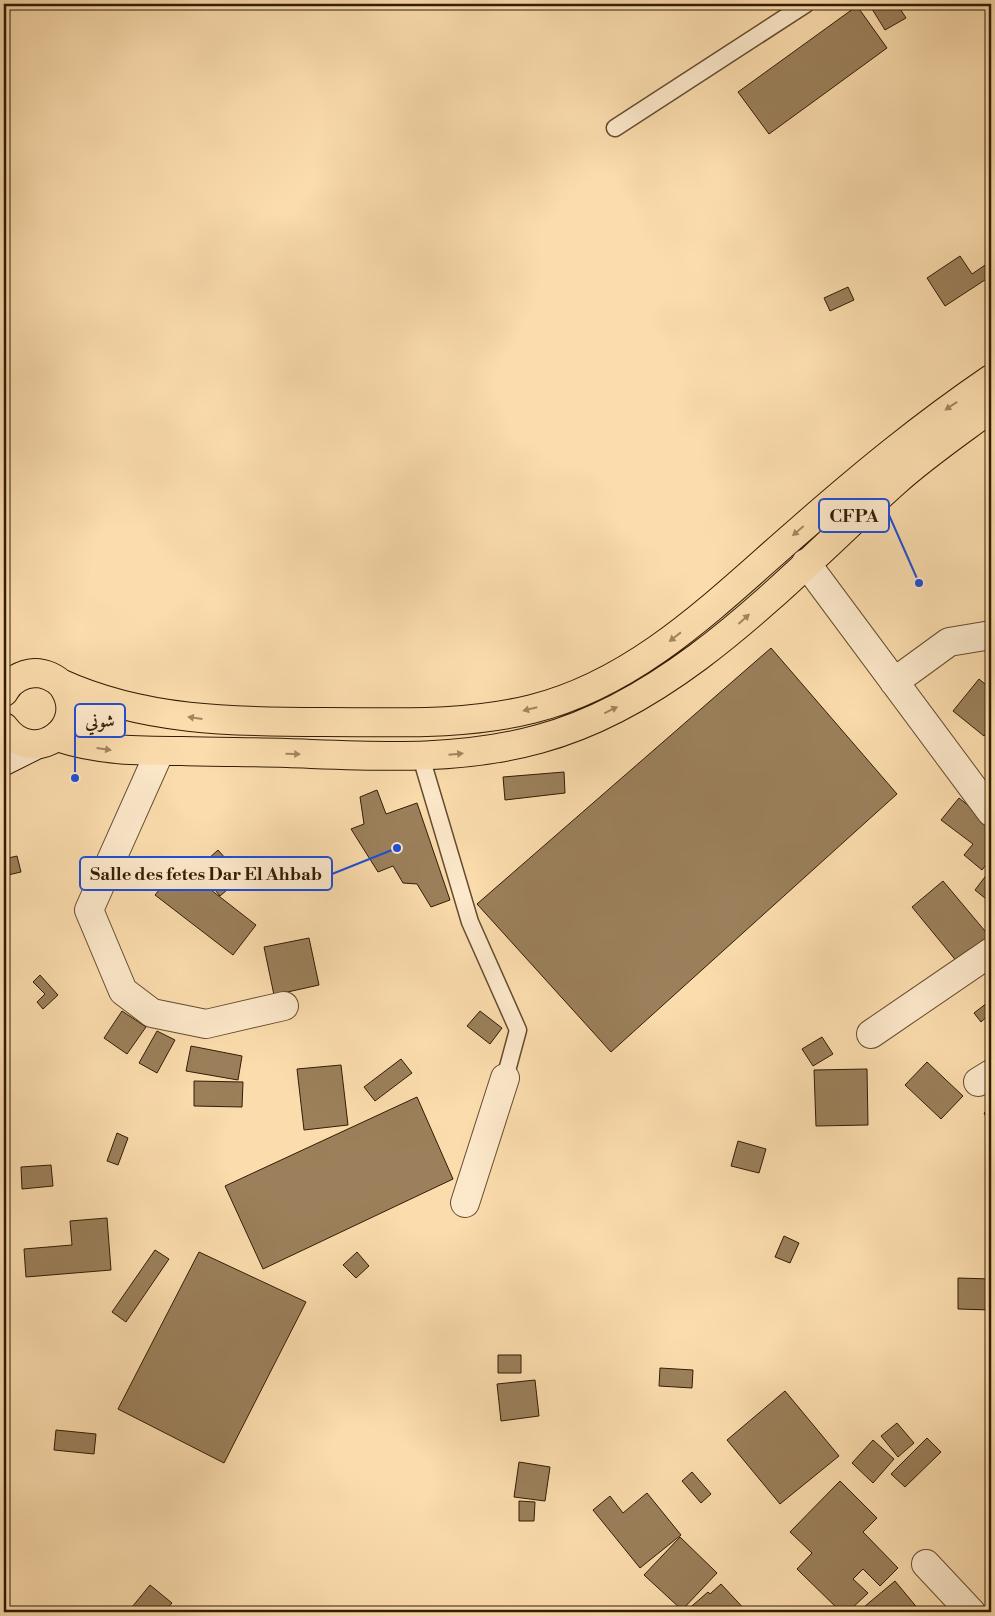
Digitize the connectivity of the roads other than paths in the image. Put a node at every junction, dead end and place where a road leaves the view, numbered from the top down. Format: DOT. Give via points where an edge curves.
graph roads {
  1 [pos="806,4"];
  2 [pos="615,128"];
  3 [pos="991,379"];
  4 [pos="991,408"];
  5 [pos="806,562"];
  6 [pos="991,635"];
  7 [pos="15,674"];
  8 [pos="894,682"];
  9 [pos="60,683"];
  10 [pos="4,692"];
  11 [pos="4,727"];
  12 [pos="47,741"];
  13 [pos="160,751"];
  14 [pos="421,757"];
  15 [pos="4,761"];
  16 [pos="991,812"];
  17 [pos="991,952"];
  18 [pos="284,1006"];
  19 [pos="871,1034"];
  20 [pos="505,1078"];
  21 [pos="465,1203"];
  22 [pos="926,1564"];
  23 [pos="971,1612"];
  1 -- 2 [label="lane"];
  3 -- 9 [label="main road, one-way" via="879,461 673,639 625,670 534,709 476,720 243,722 130,708"];
  4 -- 5 [label="main road" via="898,479"];
  5 -- 8 [label="street"];
  14 -- 5 [label="main road, one-way" via="477,752 540,739 629,701 681,670"];
  6 -- 8 [label="street" via="949,642"];
  7 -- 9 [label="main road" via="38,673"];
  7 -- 10 [label="main road" via="15,679"];
  8 -- 16 [label="street"];
  9 -- 12 [label="main road" via="67,692 70,716 65,728"];
  11 -- 12 [label="main road" via="16,740"];
  12 -- 13 [label="main road, one-way" via="107,749"];
  12 -- 15 [label="street"];
  13 -- 14 [label="main road, one-way"];
  13 -- 18 [label="street" via="89,910 122,991 152,1013 206,1024"];
  14 -- 20 [label="lane" via="470,922 518,1030"];
  17 -- 19 [label="street"];
  20 -- 21 [label="street"];
  22 -- 23 [label="street"];
}
